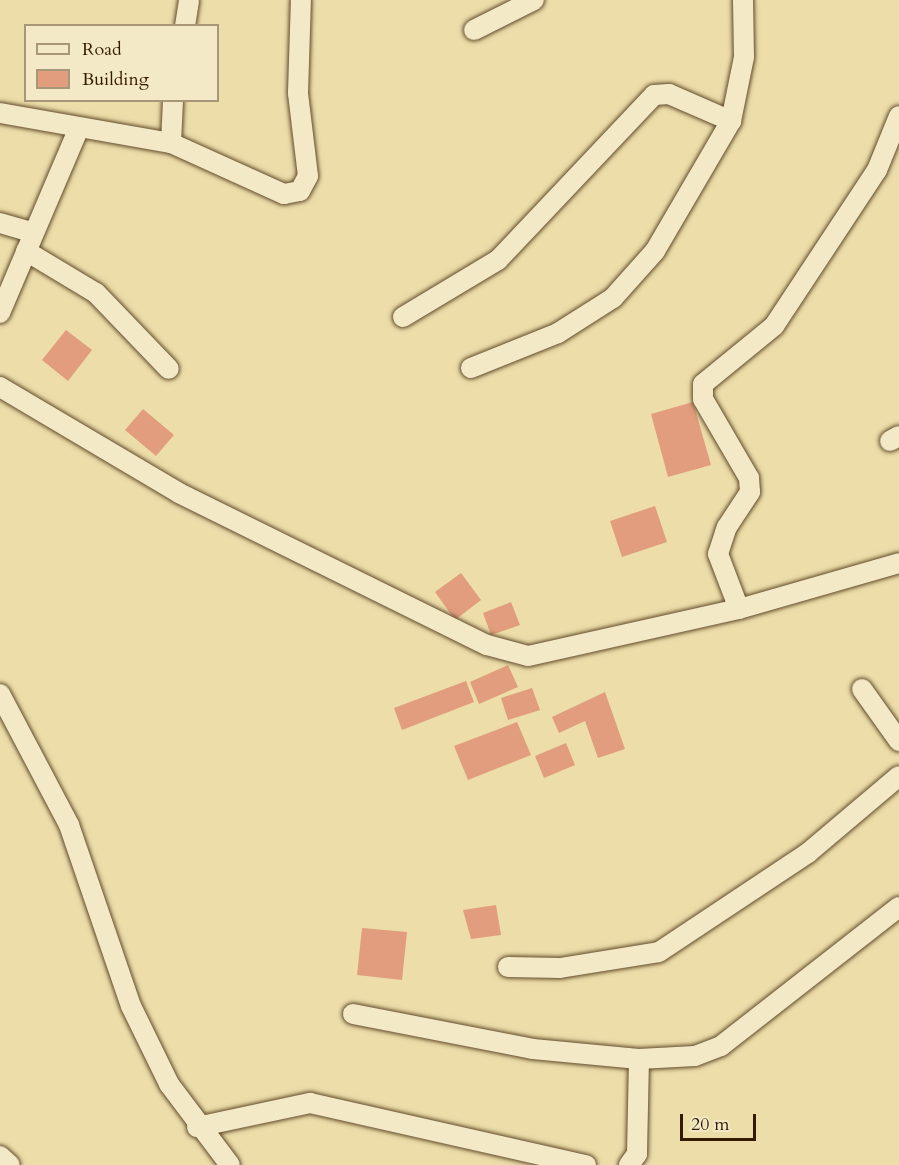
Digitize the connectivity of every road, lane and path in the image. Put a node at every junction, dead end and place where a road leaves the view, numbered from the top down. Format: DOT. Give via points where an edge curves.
graph roads {
  1 [pos="189,0"];
  2 [pos="301,0"];
  3 [pos="534,0"];
  4 [pos="742,0"];
  5 [pos="185,24"];
  6 [pos="474,30"];
  7 [pos="173,102"];
  8 [pos="0,113"];
  9 [pos="899,116"];
  10 [pos="731,121"];
  11 [pos="78,129"];
  12 [pos="171,143"];
  13 [pos="0,223"];
  14 [pos="28,241"];
  15 [pos="0,313"];
  16 [pos="403,317"];
  17 [pos="471,368"];
  18 [pos="169,369"];
  19 [pos="0,387"];
  20 [pos="899,563"];
  21 [pos="739,609"];
  22 [pos="862,689"];
  23 [pos="0,694"];
  24 [pos="899,741"];
  25 [pos="899,776"];
  26 [pos="899,907"];
  27 [pos="508,968"];
  28 [pos="353,1014"];
  29 [pos="639,1059"];
  30 [pos="196,1127"];
  31 [pos="0,1156"];
  32 [pos="10,1165"];
  33 [pos="230,1165"];
  34 [pos="586,1165"];
  35 [pos="629,1165"];
  1 -- 5 [label="street"];
  2 -- 12 [label="street" via="298,93 308,176 300,191 284,194"];
  3 -- 6 [label="street"];
  4 -- 10 [label="street" via="744,57"];
  7 -- 12 [label="street"];
  8 -- 11 [label="street"];
  9 -- 21 [label="street" via="877,170 774,326 704,384 703,399 749,478 750,492 727,527 718,554"];
  10 -- 16 [label="street" via="669,94 654,95 498,260"];
  10 -- 17 [label="street" via="655,251 613,298 558,333"];
  11 -- 12 [label="street"];
  11 -- 14 [label="street"];
  13 -- 14 [label="street"];
  14 -- 15 [label="street"];
  14 -- 18 [label="street" via="96,293"];
  19 -- 21 [label="street" via="179,493 487,645 528,657"];
  20 -- 21 [label="street"];
  22 -- 24 [label="street"];
  23 -- 30 [label="street" via="69,825 131,1006"];
  25 -- 27 [label="street" via="808,853 659,952 560,968"];
  26 -- 29 [label="street" via="721,1046 695,1056"];
  28 -- 29 [label="street" via="533,1049"];
  29 -- 35 [label="street" via="637,1154"];
  30 -- 33 [label="street"];
  30 -- 34 [label="street" via="310,1102"];
  31 -- 32 [label="street"];
}
